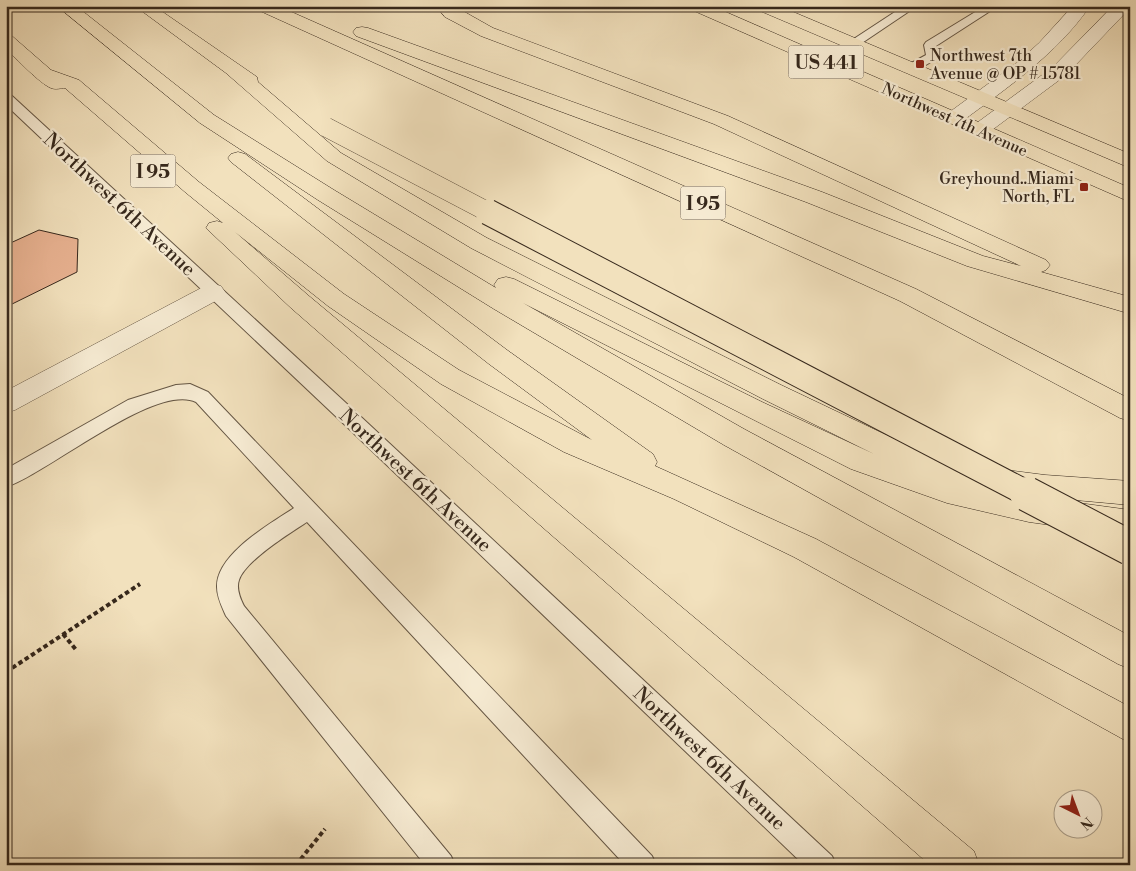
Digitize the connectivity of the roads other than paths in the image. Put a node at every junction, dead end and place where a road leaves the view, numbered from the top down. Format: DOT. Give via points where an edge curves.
graph roads {
  1 [pos="50,6"];
  2 [pos="65,6"];
  3 [pos="143,6"];
  4 [pos="444,6"];
  5 [pos="698,6"];
  6 [pos="764,6"];
  7 [pos="912,6"];
  8 [pos="993,6"];
  9 [pos="1082,6"];
  10 [pos="1123,6"];
  11 [pos="267,8"];
  12 [pos="6,40"];
  13 [pos="852,44"];
  14 [pos="910,69"];
  15 [pos="235,72"];
  16 [pos="42,73"];
  17 [pos="6,98"];
  18 [pos="980,98"];
  19 [pos="1006,109"];
  20 [pos="954,118"];
  21 [pos="980,129"];
  22 [pos="1130,162"];
  23 [pos="326,195"];
  24 [pos="1130,196"];
  25 [pos="213,292"];
  26 [pos="1127,306"];
  27 [pos="762,400"];
  28 [pos="6,403"];
  29 [pos="1130,411"];
  30 [pos="6,479"];
  31 [pos="684,491"];
  32 [pos="1130,493"];
  33 [pos="309,509"];
  34 [pos="1130,523"];
  35 [pos="1130,548"];
  36 [pos="1130,653"];
  37 [pos="1130,726"];
  38 [pos="442,865"];
  39 [pos="643,865"];
  40 [pos="823,865"];
  41 [pos="960,865"];
  1 -- 31 [label="main road" via="188,120 498,357"];
  2 -- 23 [label="main road" via="207,119"];
  3 -- 15 [label="main road"];
  4 -- 26 [label="main road" via="487,32 721,120"];
  5 -- 20 [label="main road, Northwest 7th Avenue / US 441"];
  6 -- 13 [label="main road, Northwest 7th Avenue / US 441"];
  7 -- 13 [label="lane"];
  8 -- 14 [label="lane" via="930,45 932,56"];
  9 -- 18 [label="street" via="1024,66"];
  10 -- 19 [label="street" via="1101,25 1061,70"];
  11 -- 26 [label="main road" via="330,20 805,193 975,261"];
  11 -- 29 [label="main road, I 95" via="908,295"];
  12 -- 16 [label="main road, I 95"];
  13 -- 14 [label="main road, Northwest 7th Avenue / US 441"];
  14 -- 18 [label="main road, Northwest 7th Avenue / US 441"];
  15 -- 27 [label="main road" via="334,157 479,243"];
  15 -- 35 [label="main road, bridge" via="326,127"];
  16 -- 31 [label="main road" via="72,84 207,199 336,300 450,377 574,444"];
  16 -- 41 [label="main road, I 95" via="300,302"];
  17 -- 25 [label="lane, Northwest 6th Avenue"];
  18 -- 19 [label="main road, Northwest 7th Avenue / US 441"];
  18 -- 20 [label="street"];
  19 -- 21 [label="street"];
  19 -- 22 [label="main road, Northwest 7th Avenue / US 441"];
  20 -- 21 [label="main road, Northwest 7th Avenue / US 441"];
  21 -- 24 [label="main road, Northwest 7th Avenue / US 441"];
  23 -- 27 [label="main road"];
  23 -- 36 [label="main road" via="734,436"];
  25 -- 28 [label="street"];
  25 -- 40 [label="lane, Northwest 6th Avenue"];
  27 -- 32 [label="main road, bridge" via="939,473 1045,487"];
  27 -- 34 [label="main road, bridge" via="862,460 947,491 1029,510"];
  30 -- 33 [label="lane" via="134,405 190,391 202,397"];
  31 -- 37 [label="main road" via="805,548"];
  33 -- 38 [label="lane" via="233,566 227,581 229,598 236,613"];
  33 -- 39 [label="lane"];
}
